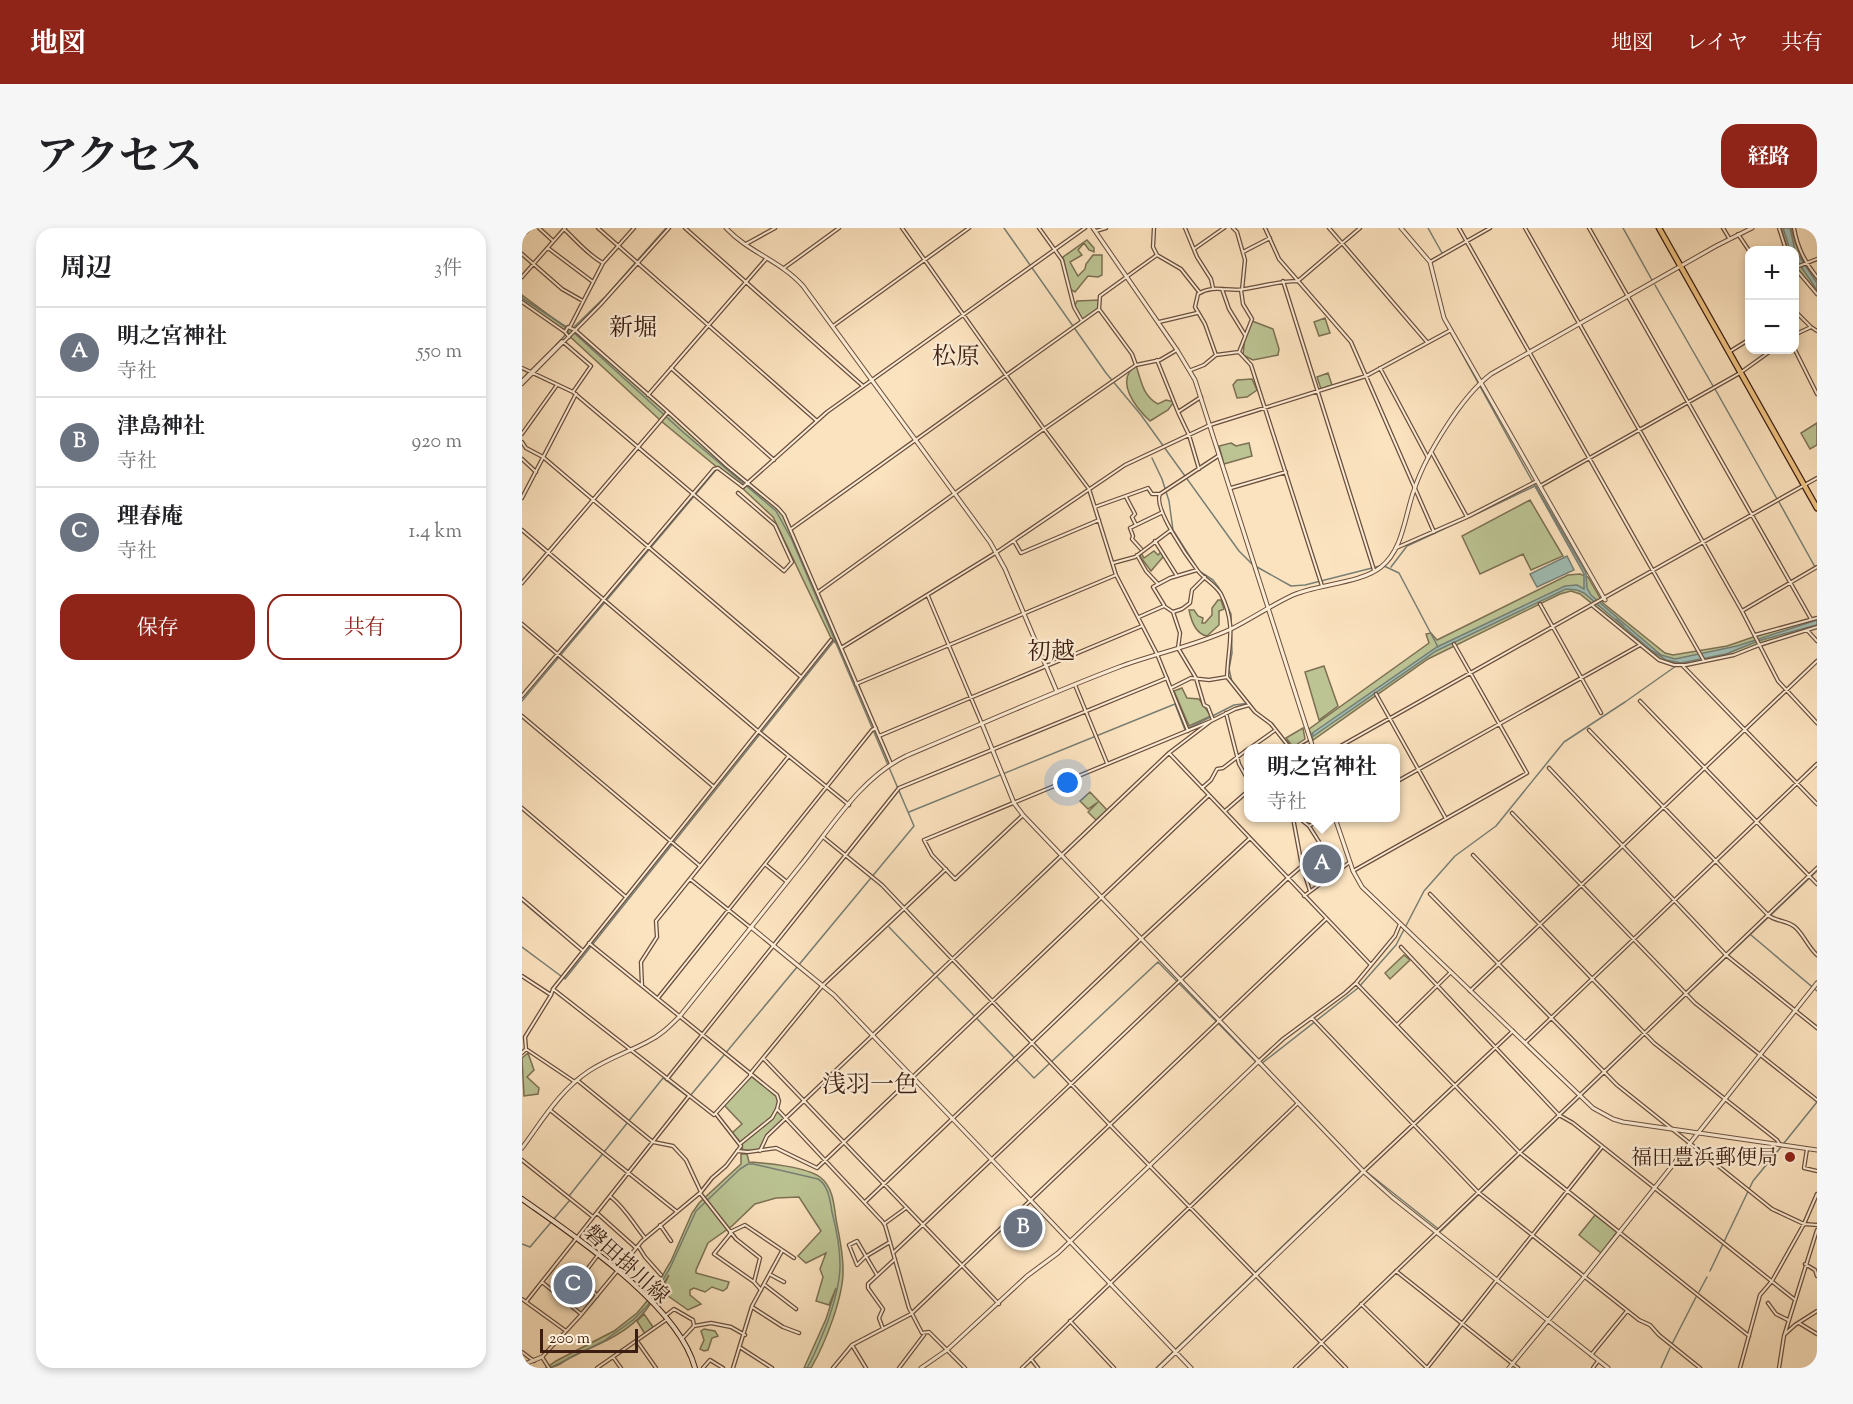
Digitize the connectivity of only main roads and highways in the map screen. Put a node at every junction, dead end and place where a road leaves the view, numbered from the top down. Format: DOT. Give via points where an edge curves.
graph roads {
  1 [pos="1659,228"];
  2 [pos="1817,508"];
  3 [pos="522,1199"];
  4 [pos="695,1368"];
  1 -- 2 [label="highway"];
  3 -- 4 [label="main road, 磐田掛川線" via="599,1254 649,1298 682,1339"];
}
